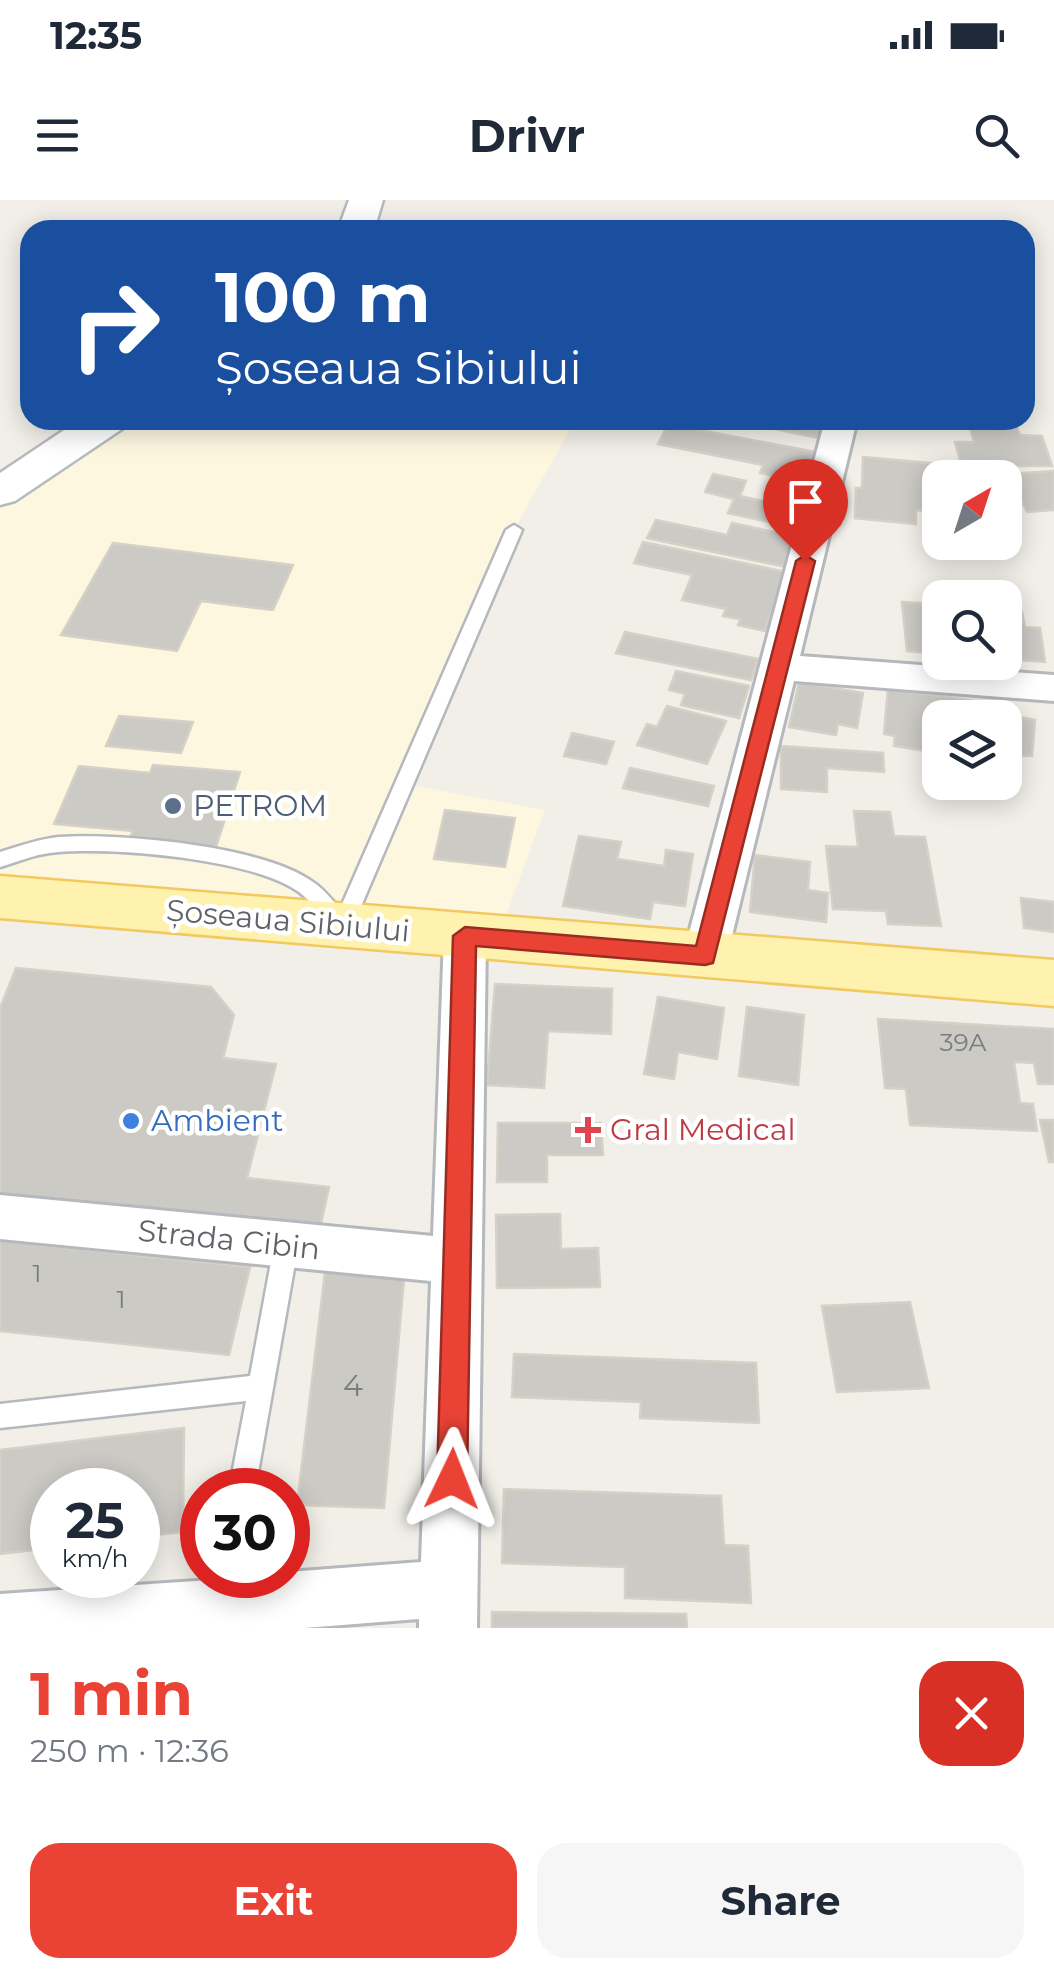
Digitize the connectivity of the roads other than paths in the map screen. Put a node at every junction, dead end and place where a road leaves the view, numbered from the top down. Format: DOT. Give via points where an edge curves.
graph roads {
  1 [pos="92,430"];
  2 [pos="838,430"];
  3 [pos="0,492"];
  4 [pos="514,530"];
  5 [pos="778,667"];
  6 [pos="1054,688"];
  7 [pos="0,860"];
  8 [pos="0,897"];
  9 [pos="343,926"];
  10 [pos="465,936"];
  11 [pos="705,956"];
  12 [pos="1054,983"];
  13 [pos="0,1217"];
  14 [pos="286,1246"];
  15 [pos="459,1260"];
  16 [pos="260,1387"];
  17 [pos="0,1416"];
  18 [pos="246,1468"];
  19 [pos="222,1603"];
  20 [pos="448,1608"];
  21 [pos="0,1623"];
  1 -- 3 [label="main road"];
  2 -- 5 [label="street"];
  4 -- 9 [label="lane"];
  5 -- 6 [label="street"];
  5 -- 11 [label="street"];
  7 -- 9 [label="lane" via="65,844 229,858 305,886"];
  8 -- 9 [label="main road, Șoseaua Sibiului"];
  9 -- 10 [label="main road, Șoseaua Sibiului"];
  10 -- 11 [label="main road, Șoseaua Sibiului"];
  10 -- 15 [label="street"];
  11 -- 12 [label="main road, Șoseaua Sibiului"];
  13 -- 14 [label="street, Strada Cibin"];
  14 -- 15 [label="street, Strada Cibin"];
  14 -- 16 [label="lane"];
  15 -- 20 [label="street"];
  16 -- 17 [label="lane"];
  16 -- 18 [label="lane"];
  19 -- 20 [label="street"];
  19 -- 21 [label="street"];
}
